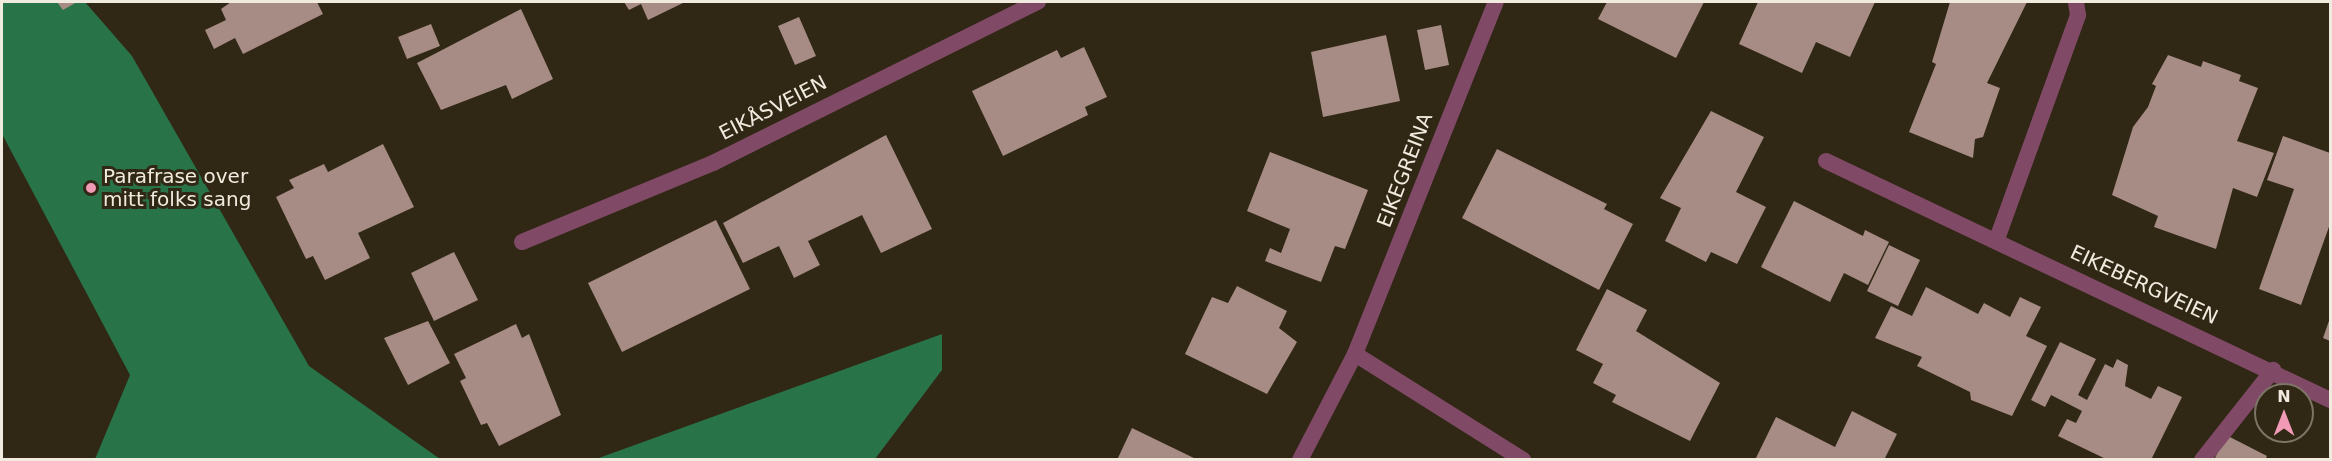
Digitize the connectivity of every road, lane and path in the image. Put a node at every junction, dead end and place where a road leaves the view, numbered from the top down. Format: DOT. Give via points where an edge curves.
graph roads {
  1 [pos="1038,2"];
  2 [pos="1496,2"];
  3 [pos="2076,2"];
  4 [pos="1826,161"];
  5 [pos="1997,239"];
  6 [pos="522,242"];
  7 [pos="1355,354"];
  8 [pos="2273,370"];
  9 [pos="2331,400"];
  10 [pos="1300,459"];
  11 [pos="1524,459"];
  12 [pos="2202,459"];
  1 -- 6 [label="street, EIKÅSVEIEN" via="713,163"];
  2 -- 7 [label="street, EIKEGREINA"];
  3 -- 5 [label="street" via="2078,15"];
  4 -- 5 [label="street, EIKEBERGVEIEN"];
  5 -- 8 [label="street, EIKEBERGVEIEN"];
  7 -- 10 [label="street, EIKEGREINA"];
  7 -- 11 [label="street"];
  8 -- 9 [label="street, EIKEBERGVEIEN"];
  8 -- 12 [label="street"];
}
